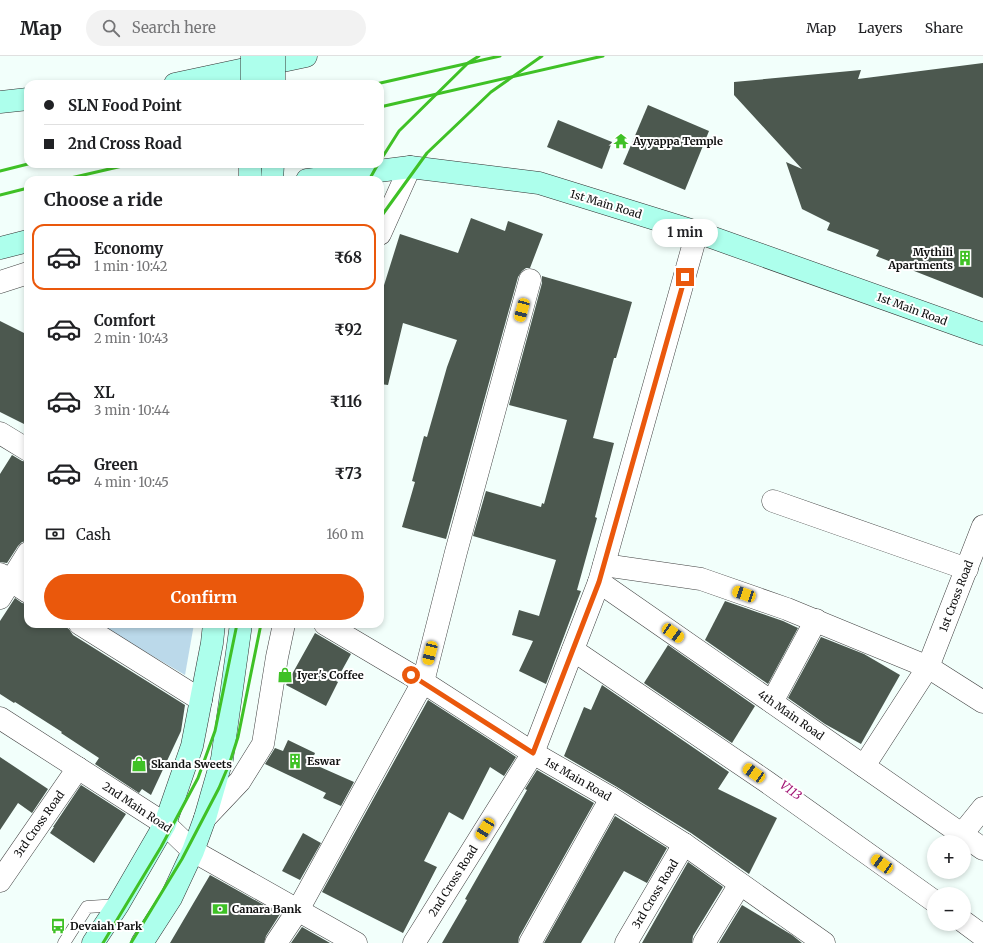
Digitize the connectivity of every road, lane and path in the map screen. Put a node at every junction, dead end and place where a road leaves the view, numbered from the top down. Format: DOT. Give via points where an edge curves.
graph roads {
  1 [pos="252,56"];
  2 [pos="274,56"];
  3 [pos="306,56"];
  4 [pos="195,80"];
  5 [pos="252,80"];
  6 [pos="274,80"];
  7 [pos="24,99"];
  8 [pos="0,102"];
  9 [pos="410,167"];
  10 [pos="339,176"];
  11 [pos="384,225"];
  12 [pos="698,232"];
  13 [pos="24,242"];
  14 [pos="0,248"];
  15 [pos="24,274"];
  16 [pos="530,280"];
  17 [pos="0,282"];
  18 [pos="983,334"];
  19 [pos="0,433"];
  20 [pos="24,448"];
  21 [pos="773,501"];
  22 [pos="983,526"];
  23 [pos="24,561"];
  24 [pos="966,568"];
  25 [pos="602,573"];
  26 [pos="10,586"];
  27 [pos="816,620"];
  28 [pos="86,628"];
  29 [pos="214,628"];
  30 [pos="240,628"];
  31 [pos="283,628"];
  32 [pos="332,628"];
  33 [pos="573,650"];
  34 [pos="928,666"];
  35 [pos="423,682"];
  36 [pos="201,700"];
  37 [pos="772,702"];
  38 [pos="983,702"];
  39 [pos="0,718"];
  40 [pos="533,753"];
  41 [pos="864,766"];
  42 [pos="78,768"];
  43 [pos="611,798"];
  44 [pos="983,808"];
  45 [pos="205,818"];
  46 [pos="165,824"];
  47 [pos="962,834"];
  48 [pos="684,844"];
  49 [pos="983,849"];
  50 [pos="193,851"];
  51 [pos="0,881"];
  52 [pos="740,884"];
  53 [pos="927,896"];
  54 [pos="118,905"];
  55 [pos="298,910"];
  56 [pos="971,927"];
  57 [pos="983,936"];
  58 [pos="64,943"];
  59 [pos="93,943"];
  60 [pos="142,943"];
  61 [pos="276,943"];
  62 [pos="356,943"];
  63 [pos="414,943"];
  64 [pos="530,943"];
  65 [pos="626,943"];
  66 [pos="704,943"];
  67 [pos="823,943"];
  1 -- 5 [label="main road, bridge"];
  2 -- 6 [label="main road, bridge"];
  3 -- 4 [label="main road"];
  7 -- 8 [label="main road"];
  9 -- 10 [label="main road, 1st Main Road"];
  9 -- 11 [label="street"];
  9 -- 12 [label="main road, 1st Main Road" via="539,183"];
  12 -- 18 [label="main road, 1st Main Road"];
  12 -- 25 [label="street, 2nd Cross Road"];
  13 -- 14 [label="main road"];
  15 -- 17 [label="street"];
  16 -- 35 [label="street"];
  19 -- 20 [label="street"];
  21 -- 24 [label="street"];
  22 -- 24 [label="street, 1st Cross Road"];
  23 -- 26 [label="street"];
  24 -- 34 [label="street, 1st Cross Road"];
  25 -- 27 [label="street" via="701,579"];
  25 -- 33 [label="street, 2nd Cross Road"];
  25 -- 37 [label="street, 4th Main Road"];
  27 -- 34 [label="street"];
  27 -- 37 [label="street"];
  28 -- 36 [label="street"];
  29 -- 36 [label="main road"];
  30 -- 45 [label="main road" via="222,759"];
  31 -- 45 [label="street" via="263,744 240,781"];
  32 -- 35 [label="street, 1st Main Road"];
  33 -- 40 [label="street, 2nd Cross Road"];
  33 -- 53 [label="street" via="767,782"];
  34 -- 38 [label="street"];
  34 -- 41 [label="street, 1st Cross Road"];
  35 -- 40 [label="street, 1st Main Road"];
  35 -- 55 [label="street"];
  36 -- 46 [label="main road" via="192,746"];
  37 -- 41 [label="street, 4th Main Road"];
  39 -- 42 [label="street, 2nd Main Road"];
  40 -- 43 [label="street, 1st Main Road"];
  40 -- 63 [label="street, 2nd Cross Road"];
  41 -- 47 [label="street, 4th Main Road"];
  42 -- 46 [label="street, 2nd Main Road"];
  42 -- 51 [label="street, 3rd Cross Road"];
  43 -- 48 [label="street, 1st Main Road"];
  43 -- 64 [label="street"];
  44 -- 47 [label="street"];
  45 -- 50 [label="main road"];
  46 -- 50 [label="street, 2nd Main Road"];
  46 -- 54 [label="main road"];
  47 -- 49 [label="street, 4th Main Road"];
  48 -- 52 [label="street, 1st Main Road"];
  48 -- 65 [label="street, 3rd Cross Road"];
  50 -- 55 [label="street, 2nd Main Road"];
  50 -- 60 [label="main road" via="171,898"];
  52 -- 66 [label="street"];
  52 -- 67 [label="street, 1st Main Road"];
  54 -- 58 [label="lane" via="87,907"];
  54 -- 59 [label="main road"];
  55 -- 61 [label="street"];
  55 -- 62 [label="street, 2nd Main Road"];
  56 -- 57 [label="street"];
}
